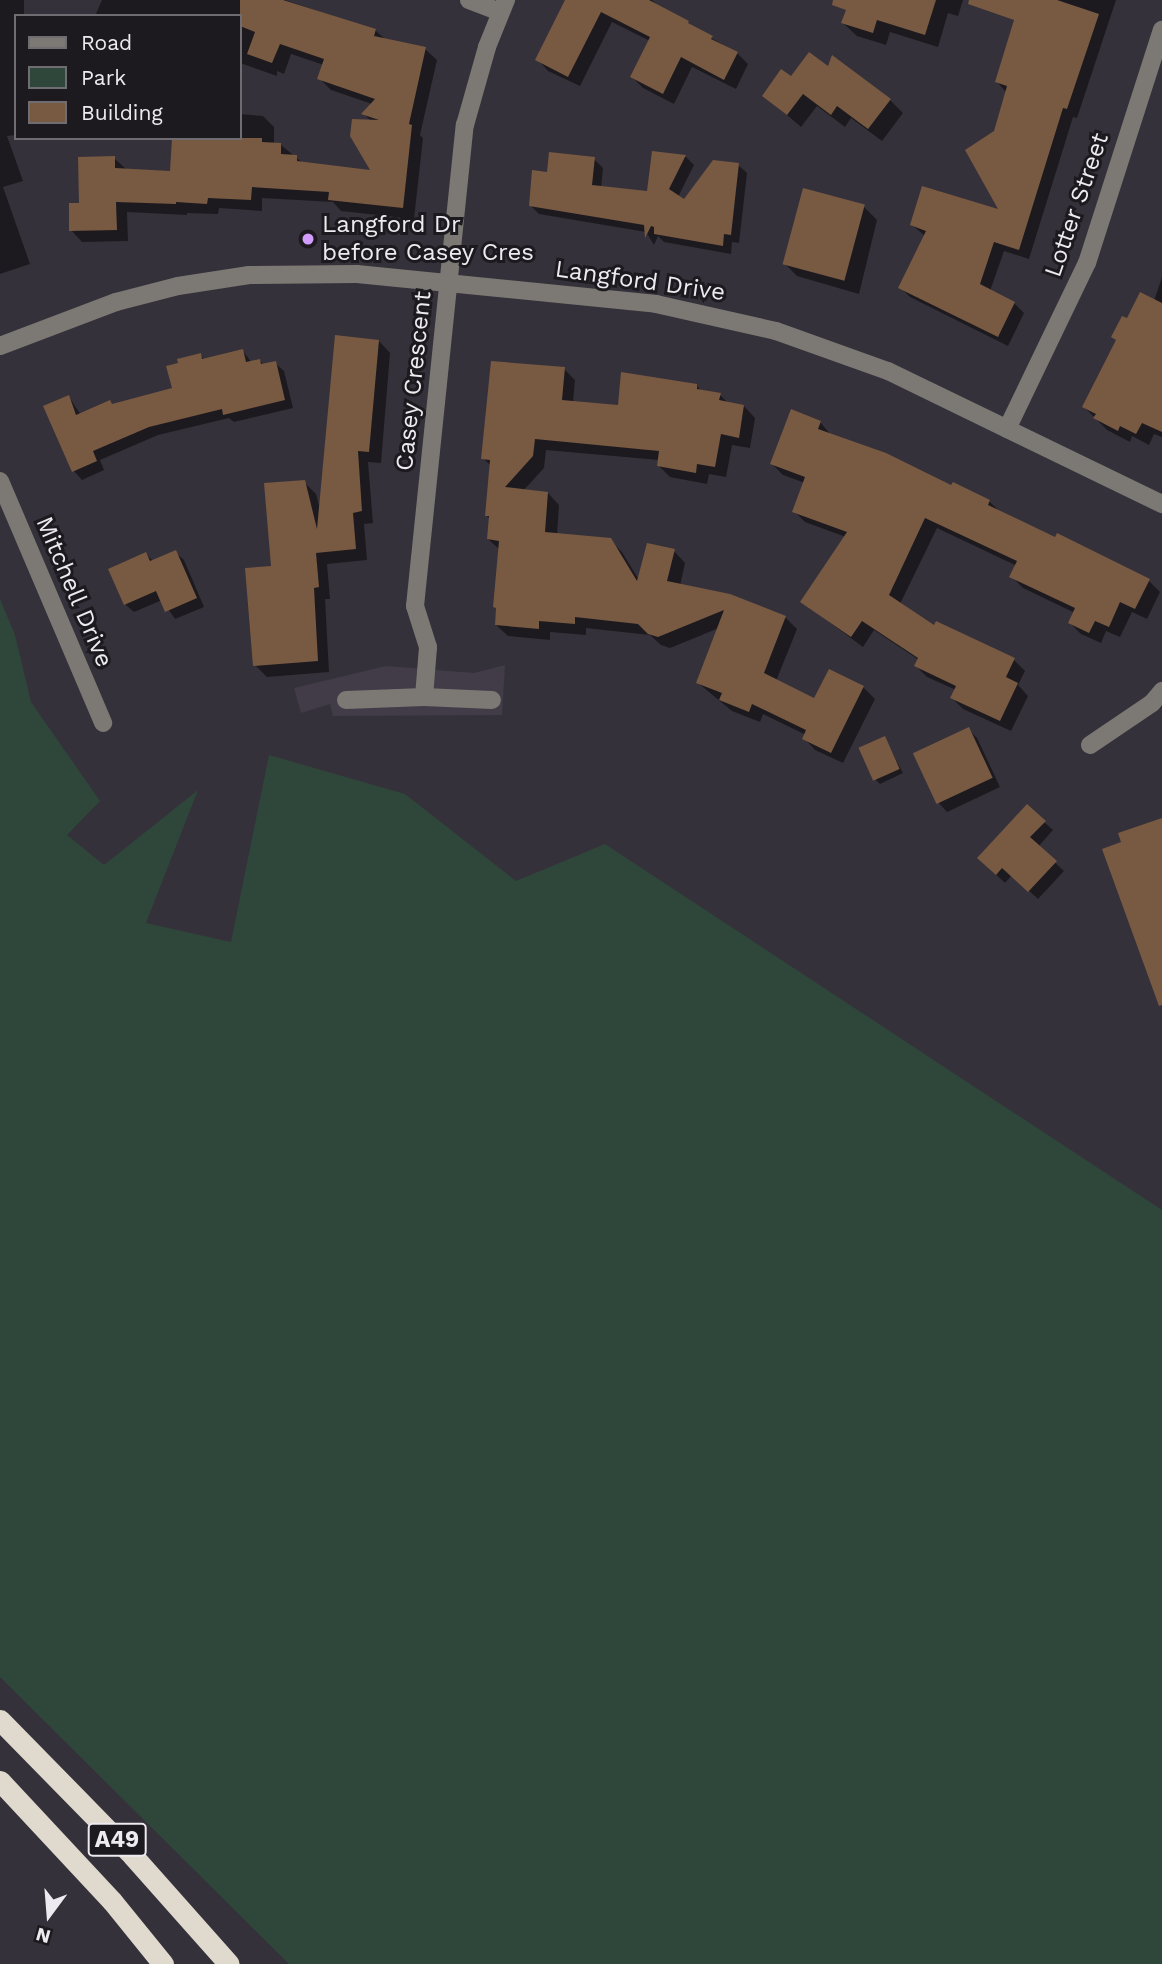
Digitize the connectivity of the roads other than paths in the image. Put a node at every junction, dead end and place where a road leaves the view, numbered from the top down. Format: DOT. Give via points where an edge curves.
graph roads {
  1 [pos="469,0"];
  2 [pos="503,6"];
  3 [pos="1162,30"];
  4 [pos="449,282"];
  5 [pos="0,346"];
  6 [pos="1007,429"];
  7 [pos="0,481"];
  8 [pos="1162,504"];
  9 [pos="1162,691"];
  10 [pos="424,697"];
  11 [pos="346,700"];
  12 [pos="492,700"];
  13 [pos="103,723"];
  14 [pos="1090,745"];
  15 [pos="0,1720"];
  16 [pos="0,1781"];
  17 [pos="163,1964"];
  18 [pos="229,1964"];
  1 -- 2 [label="street"];
  2 -- 4 [label="street, Casey Crescent" via="465,125"];
  3 -- 6 [label="street, Lotter Street" via="1087,263"];
  4 -- 5 [label="street, Langford Drive" via="305,272 249,275 116,302"];
  4 -- 6 [label="street, Langford Drive" via="656,304 738,320 888,371"];
  4 -- 10 [label="street, Casey Crescent" via="415,606 428,648"];
  6 -- 8 [label="street, Langford Drive"];
  7 -- 13 [label="street, Mitchell Drive"];
  9 -- 14 [label="street" via="1152,703"];
  10 -- 11 [label="street"];
  10 -- 12 [label="street"];
  15 -- 18 [label="highway, A49" via="133,1856"];
  16 -- 17 [label="highway, A49" via="112,1901"];
}
